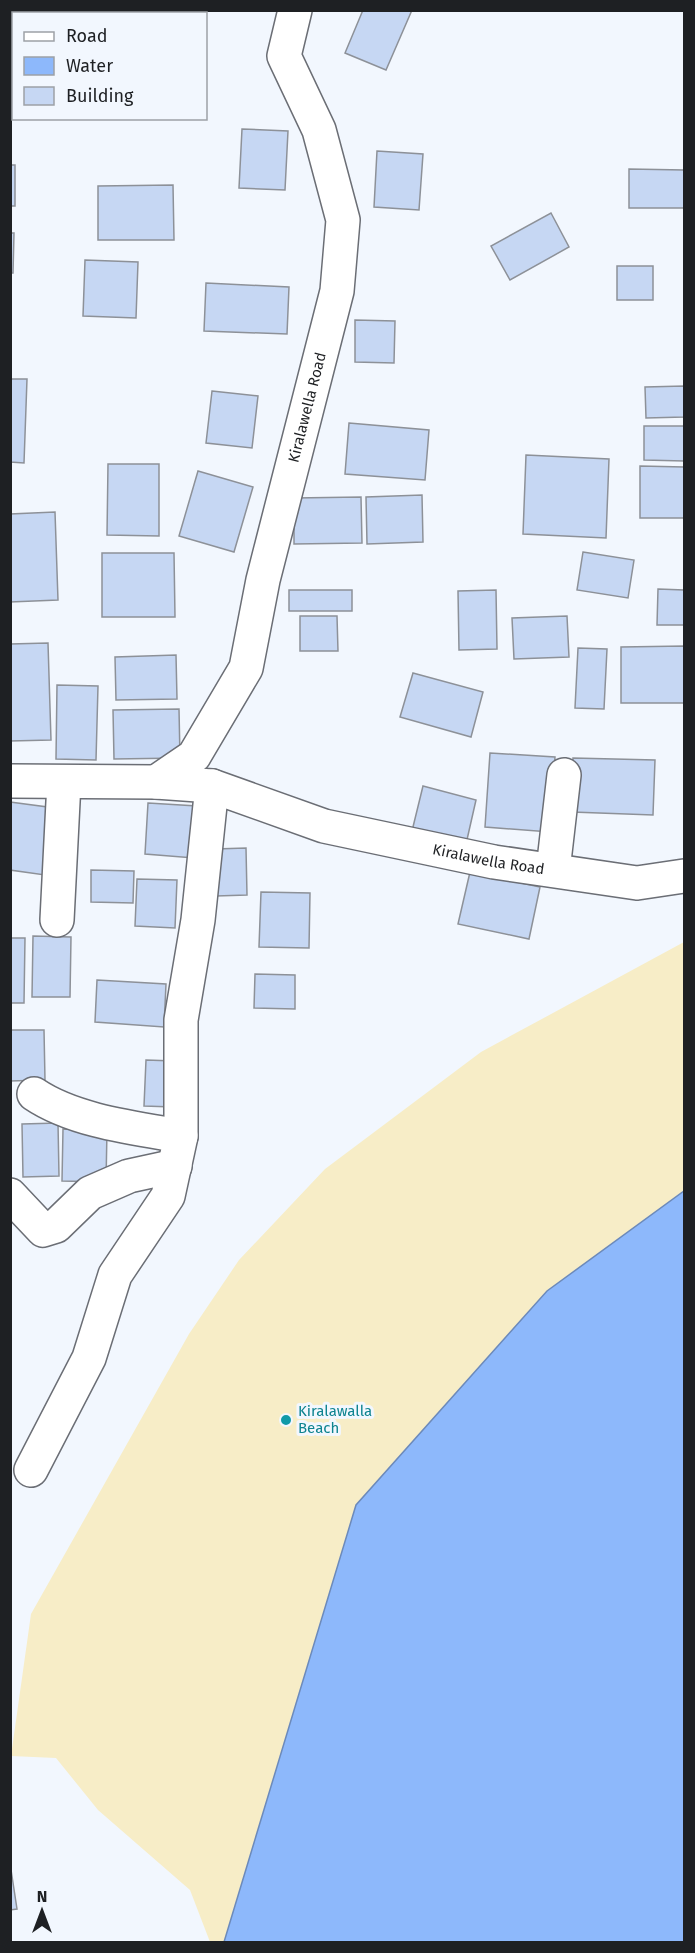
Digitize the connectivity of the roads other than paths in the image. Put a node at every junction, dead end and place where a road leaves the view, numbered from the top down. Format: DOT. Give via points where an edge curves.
graph roads {
  1 [pos="295,10"];
  2 [pos="564,775"];
  3 [pos="10,781"];
  4 [pos="64,782"];
  5 [pos="156,782"];
  6 [pos="212,786"];
  7 [pos="553,870"];
  8 [pos="684,876"];
  9 [pos="57,920"];
  10 [pos="34,1094"];
  11 [pos="178,1151"];
  12 [pos="10,1195"];
  13 [pos="31,1470"];
  1 -- 5 [label="street, Kiralawella Road" via="284,56 320,130 343,220 337,291 263,580 246,668 194,756"];
  2 -- 7 [label="street"];
  3 -- 4 [label="street, Kiralawella Road"];
  4 -- 5 [label="street, Kiralawella Road"];
  4 -- 9 [label="street"];
  5 -- 6 [label="street, Kiralawella Road"];
  6 -- 7 [label="street, Kiralawella Road" via="324,826 494,862"];
  6 -- 11 [label="street" via="198,920 181,1020"];
  7 -- 8 [label="street, Kiralawella Road" via="637,883"];
  10 -- 11 [label="street"];
  11 -- 12 [label="street" via="90,1193 56,1226 43,1230"];
  11 -- 13 [label="street" via="168,1196 115,1275 89,1358"];
}
